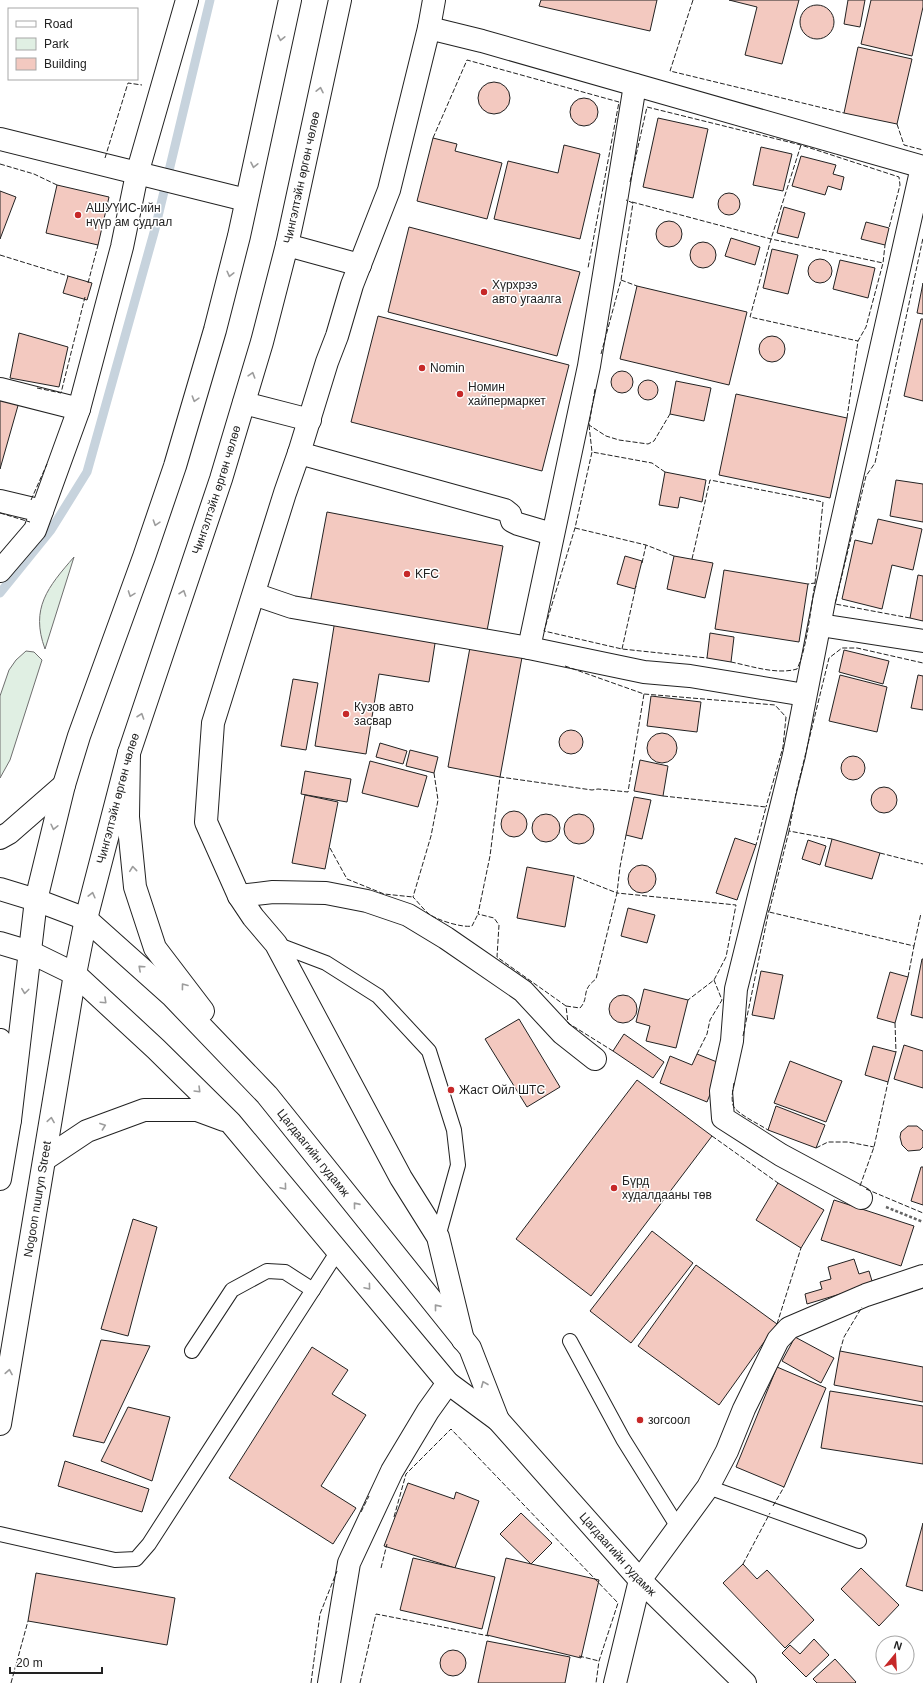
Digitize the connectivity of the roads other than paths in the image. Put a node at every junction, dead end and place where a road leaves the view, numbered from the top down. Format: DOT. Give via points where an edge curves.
graph roads {
  1 [pos="187,0"];
  2 [pos="290,0"];
  3 [pos="340,0"];
  4 [pos="434,0"];
  5 [pos="429,28"];
  6 [pos="634,84"];
  7 [pos="0,139"];
  8 [pos="922,167"];
  9 [pos="140,175"];
  10 [pos="246,200"];
  11 [pos="287,245"];
  12 [pos="360,265"];
  13 [pos="0,389"];
  14 [pos="244,403"];
  15 [pos="79,409"];
  16 [pos="310,420"];
  17 [pos="300,453"];
  18 [pos="0,501"];
  19 [pos="42,511"];
  20 [pos="552,534"];
  21 [pos="0,571"];
  22 [pos="254,594"];
  23 [pos="820,625"];
  24 [pos="923,642"];
  25 [pos="529,648"];
  26 [pos="805,695"];
  27 [pos="129,752"];
  28 [pos="64,785"];
  29 [pos="0,838"];
  30 [pos="0,889"];
  31 [pos="238,896"];
  32 [pos="36,900"];
  33 [pos="86,919"];
  34 [pos="0,943"];
  35 [pos="276,944"];
  36 [pos="30,952"];
  37 [pos="75,974"];
  38 [pos="0,1040"];
  39 [pos="595,1059"];
  40 [pos="267,1095"];
  41 [pos="10,1120"];
  42 [pos="230,1122"];
  43 [pos="45,1159"];
  44 [pos="0,1179"];
  45 [pos="861,1198"];
  46 [pos="438,1237"];
  47 [pos="338,1251"];
  48 [pos="923,1276"];
  49 [pos="313,1290"];
  50 [pos="463,1340"];
  51 [pos="570,1341"];
  52 [pos="192,1351"];
  53 [pos="448,1383"];
  54 [pos="498,1420"];
  55 [pos="0,1424"];
  56 [pos="708,1487"];
  57 [pos="678,1527"];
  58 [pos="0,1534"];
  59 [pos="859,1542"];
  60 [pos="640,1580"];
  61 [pos="329,1683"];
  62 [pos="615,1683"];
  63 [pos="744,1683"];
  1 -- 9 [label="street"];
  2 -- 10 [label="street, one-way"];
  11 -- 3 [label="street, Чингэлтэйн өргөн чөлөө, one-way"];
  4 -- 5 [label="street"];
  5 -- 6 [label="street"];
  5 -- 12 [label="street" via="390,190"];
  6 -- 8 [label="street"];
  6 -- 20 [label="street" via="589,366"];
  7 -- 9 [label="street"];
  8 -- 23 [label="street"];
  9 -- 10 [label="street"];
  9 -- 15 [label="street"];
  10 -- 28 [label="street, one-way" via="215,330 175,466"];
  11 -- 12 [label="street"];
  14 -- 11 [label="street, Чингэлтэйн өргөн чөлөө, one-way"];
  12 -- 16 [label="street"];
  13 -- 15 [label="street"];
  14 -- 16 [label="street"];
  27 -- 14 [label="street, Чингэлтэйн өргөн чөлөө, one-way" via="219,486"];
  15 -- 19 [label="street"];
  16 -- 17 [label="street"];
  17 -- 20 [label="street" via="505,510 510,514 512,521"];
  17 -- 22 [label="street"];
  18 -- 19 [label="street"];
  19 -- 21 [label="street" via="35,530"];
  20 -- 25 [label="street"];
  22 -- 25 [label="street" via="292,607"];
  22 -- 31 [label="street" via="213,723 206,822"];
  23 -- 24 [label="street"];
  23 -- 26 [label="street"];
  25 -- 26 [label="street" via="644,672 690,676"];
  26 -- 45 [label="street" via="794,755 736,989 732,1041 721,1091 723,1118 781,1155"];
  33 -- 27 [label="street, Чингэлтэйн өргөн чөлөө, one-way"];
  40 -- 27 [label="street, one-way" via="155,948 135,887 128,817"];
  28 -- 29 [label="street"];
  28 -- 32 [label="street, one-way"];
  30 -- 32 [label="street"];
  31 -- 35 [label="street"];
  31 -- 39 [label="street" via="273,892 326,893 367,901 408,915 523,991 562,1033"];
  32 -- 33 [label="street"];
  32 -- 36 [label="street"];
  33 -- 37 [label="street, Чингэлтэйн өргөн чөлөө"];
  40 -- 33 [label="street, Цагдаагийн гудамж, one-way" via="171,996"];
  34 -- 36 [label="street, Цагдаагийн гудамж"];
  35 -- 46 [label="street" via="401,1178"];
  35 -- 46 [label="lane" via="326,962 378,996 429,1051 454,1130 458,1165"];
  36 -- 37 [label="street, Цагдаагийн гудамж"];
  36 -- 41 [label="street, one-way"];
  37 -- 42 [label="street, Цагдаагийн гудамж, one-way"];
  43 -- 37 [label="street, Nogoon nuuryn Street, one-way"];
  38 -- 41 [label="street" via="3,1044"];
  50 -- 40 [label="street, Цагдаагийн гудамж, one-way"];
  41 -- 44 [label="street"];
  43 -- 42 [label="street, one-way" via="87,1131 144,1110 197,1110"];
  42 -- 47 [label="street, Цагдаагийн гудамж, one-way"];
  55 -- 43 [label="street, Nogoon nuuryn Street, one-way"];
  46 -- 50 [label="street"];
  47 -- 49 [label="lane"];
  47 -- 53 [label="street, Цагдаагийн гудамж, one-way"];
  48 -- 56 [label="street" via="866,1295 789,1328 778,1340 744,1409 728,1451"];
  49 -- 52 [label="lane" via="284,1272 267,1271 232,1290"];
  49 -- 58 [label="lane" via="149,1544 136,1559 115,1560"];
  54 -- 50 [label="street, Цагдаагийн гудамж, one-way" via="470,1348"];
  51 -- 57 [label="lane" via="623,1438"];
  53 -- 54 [label="street, Цагдаагийн гудамж"];
  53 -- 61 [label="street" via="392,1471 349,1563"];
  54 -- 60 [label="street, Цагдаагийн гудамж"];
  56 -- 57 [label="street"];
  56 -- 59 [label="lane"];
  57 -- 60 [label="street"];
  60 -- 62 [label="street"];
  60 -- 63 [label="street, Цагдаагийн гудамж"];
}
